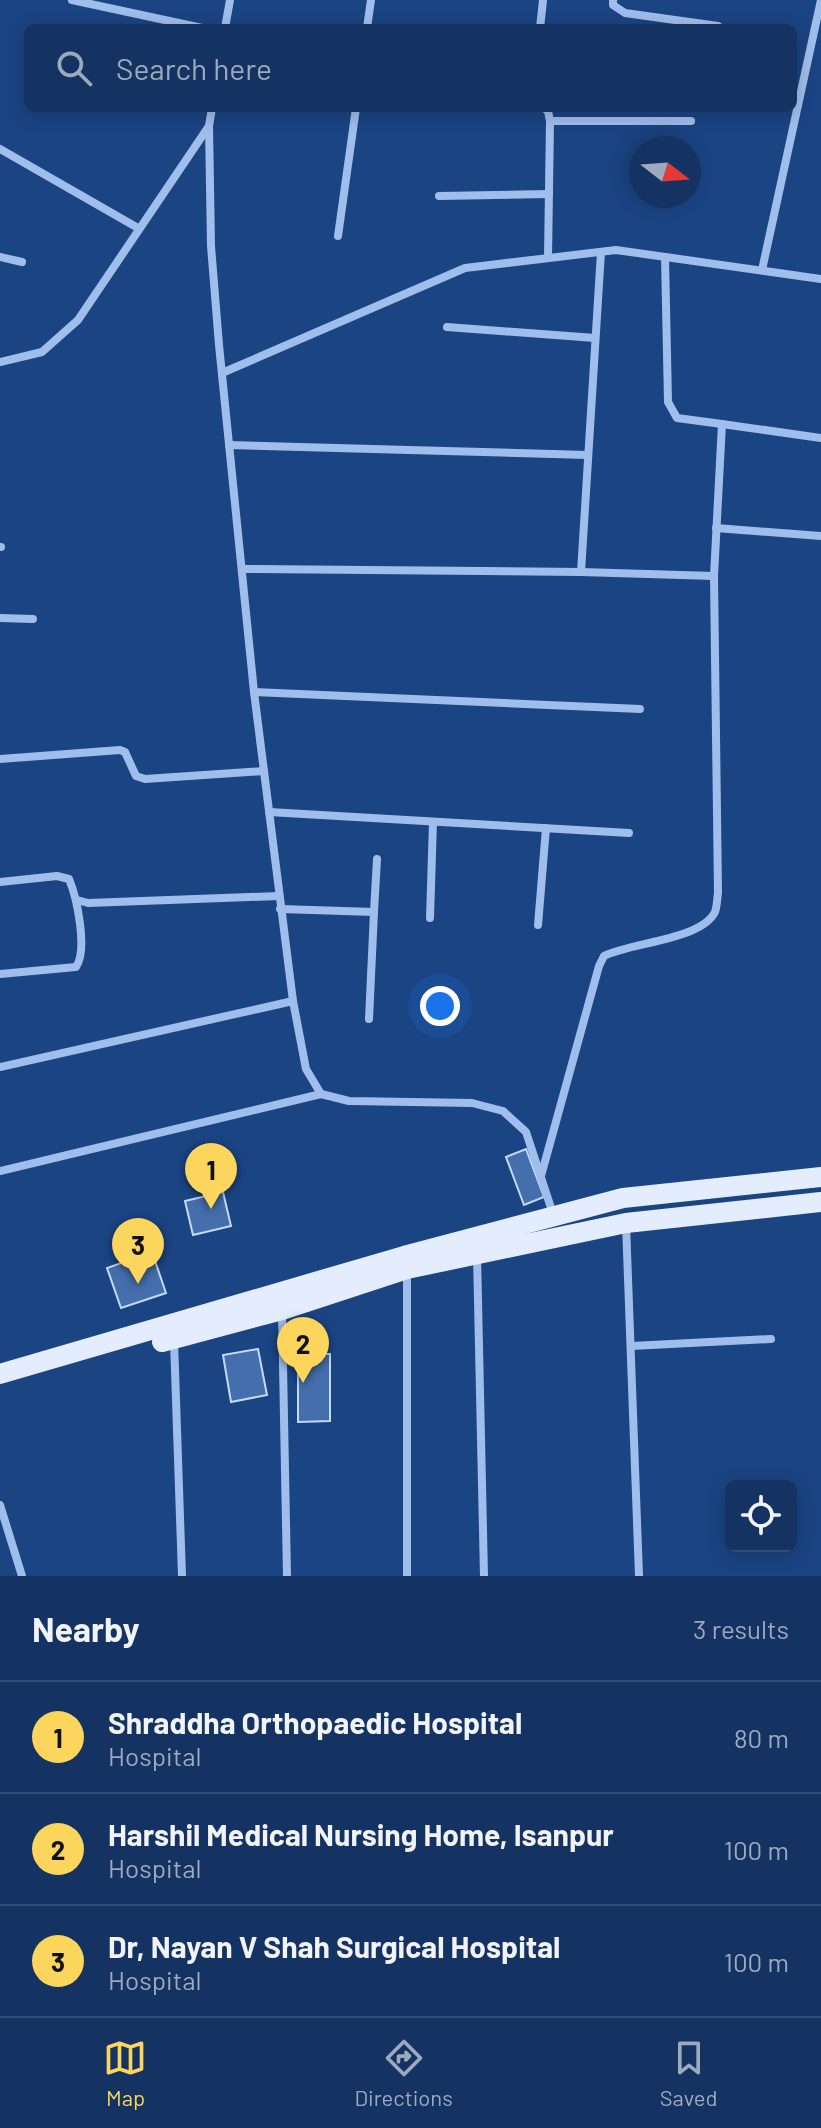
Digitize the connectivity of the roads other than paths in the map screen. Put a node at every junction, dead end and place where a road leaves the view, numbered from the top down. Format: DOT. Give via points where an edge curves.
graph roads {
  1 [pos="72,0"];
  2 [pos="230,0"];
  3 [pos="371,0"];
  4 [pos="543,0"];
  5 [pos="613,0"];
  6 [pos="821,0"];
  7 [pos="183,24"];
  8 [pos="226,24"];
  9 [pos="368,24"];
  10 [pos="540,24"];
  11 [pos="704,24"];
  12 [pos="797,110"];
  13 [pos="211,112"];
  14 [pos="355,112"];
  15 [pos="548,112"];
  16 [pos="797,112"];
  17 [pos="550,121"];
  18 [pos="691,121"];
  19 [pos="209,126"];
  20 [pos="0,149"];
  21 [pos="549,194"];
  22 [pos="439,196"];
  23 [pos="138,228"];
  24 [pos="338,236"];
  25 [pos="601,252"];
  26 [pos="0,257"];
  27 [pos="665,257"];
  28 [pos="548,258"];
  29 [pos="22,262"];
  30 [pos="762,270"];
  31 [pos="821,279"];
  32 [pos="447,327"];
  33 [pos="595,338"];
  34 [pos="0,362"];
  35 [pos="222,373"];
  36 [pos="722,424"];
  37 [pos="821,438"];
  38 [pos="229,445"];
  39 [pos="588,455"];
  40 [pos="716,528"];
  41 [pos="821,536"];
  42 [pos="242,569"];
  43 [pos="581,572"];
  44 [pos="714,576"];
  45 [pos="0,618"];
  46 [pos="33,619"];
  47 [pos="254,692"];
  48 [pos="640,709"];
  49 [pos="0,759"];
  50 [pos="264,771"];
  51 [pos="269,812"];
  52 [pos="433,822"];
  53 [pos="546,828"];
  54 [pos="629,833"];
  55 [pos="377,859"];
  56 [pos="0,882"];
  57 [pos="278,896"];
  58 [pos="77,900"];
  59 [pos="280,909"];
  60 [pos="374,912"];
  61 [pos="430,918"];
  62 [pos="538,925"];
  63 [pos="0,974"];
  64 [pos="293,1001"];
  65 [pos="369,1019"];
  66 [pos="0,1067"];
  67 [pos="321,1094"];
  68 [pos="0,1171"];
  69 [pos="541,1176"];
  70 [pos="821,1177"];
  71 [pos="821,1202"];
  72 [pos="626,1223"];
  73 [pos="557,1227"];
  74 [pos="477,1254"];
  75 [pos="407,1269"];
  76 [pos="282,1310"];
  77 [pos="173,1339"];
  78 [pos="771,1339"];
  79 [pos="631,1346"];
  80 [pos="0,1374"];
  81 [pos="0,1387"];
  82 [pos="0,1505"];
  83 [pos="22,1576"];
  84 [pos="182,1576"];
  85 [pos="287,1576"];
  86 [pos="407,1576"];
  87 [pos="484,1576"];
  88 [pos="639,1576"];
  1 -- 7 [label="street"];
  2 -- 8 [label="street"];
  3 -- 9 [label="street"];
  4 -- 10 [label="street"];
  5 -- 11 [label="street" via="625,13"];
  6 -- 12 [label="street"];
  13 -- 19 [label="street"];
  14 -- 24 [label="street"];
  15 -- 17 [label="street"];
  16 -- 30 [label="street"];
  17 -- 18 [label="street"];
  17 -- 21 [label="street"];
  19 -- 23 [label="street"];
  19 -- 35 [label="street" via="211,246"];
  20 -- 23 [label="street"];
  21 -- 22 [label="street"];
  21 -- 28 [label="street"];
  23 -- 34 [label="street" via="78,320 42,352"];
  25 -- 27 [label="street"];
  25 -- 28 [label="street"];
  25 -- 33 [label="street"];
  26 -- 29 [label="street"];
  27 -- 30 [label="street"];
  27 -- 36 [label="street" via="668,402 677,418"];
  28 -- 35 [label="street" via="465,268"];
  30 -- 31 [label="street"];
  32 -- 33 [label="street"];
  33 -- 39 [label="street"];
  35 -- 38 [label="street"];
  36 -- 37 [label="street"];
  36 -- 40 [label="street"];
  38 -- 39 [label="street"];
  38 -- 42 [label="street"];
  39 -- 43 [label="street"];
  40 -- 41 [label="street"];
  40 -- 44 [label="street"];
  42 -- 43 [label="street"];
  42 -- 47 [label="street"];
  43 -- 44 [label="street"];
  44 -- 69 [label="street" via="715,911 692,931 604,956"];
  45 -- 46 [label="street"];
  47 -- 48 [label="street"];
  47 -- 50 [label="street"];
  49 -- 50 [label="street" via="120,750 136,776 145,779"];
  50 -- 51 [label="street"];
  51 -- 52 [label="street"];
  51 -- 57 [label="street"];
  52 -- 53 [label="street"];
  52 -- 61 [label="street"];
  53 -- 54 [label="street"];
  53 -- 62 [label="street"];
  55 -- 60 [label="street"];
  56 -- 58 [label="street" via="64,877"];
  57 -- 58 [label="street"];
  57 -- 59 [label="street"];
  58 -- 63 [label="street" via="81,958 76,967"];
  59 -- 60 [label="street"];
  59 -- 64 [label="street"];
  60 -- 65 [label="street"];
  64 -- 66 [label="street"];
  64 -- 67 [label="street" via="306,1069"];
  67 -- 68 [label="street"];
  67 -- 69 [label="street" via="349,1101 472,1103 503,1111 526,1132"];
  69 -- 73 [label="street"];
  70 -- 73 [label="main road" via="623,1198"];
  71 -- 72 [label="main road"];
  72 -- 73 [label="main road"];
  72 -- 79 [label="street"];
  73 -- 74 [label="main road"];
  73 -- 80 [label="main road" via="404,1256"];
  74 -- 75 [label="main road"];
  74 -- 87 [label="street"];
  75 -- 76 [label="main road"];
  75 -- 86 [label="street"];
  76 -- 77 [label="main road"];
  76 -- 85 [label="street"];
  77 -- 81 [label="main road"];
  77 -- 84 [label="street"];
  78 -- 79 [label="street"];
  79 -- 88 [label="street"];
  82 -- 83 [label="street"];
}
